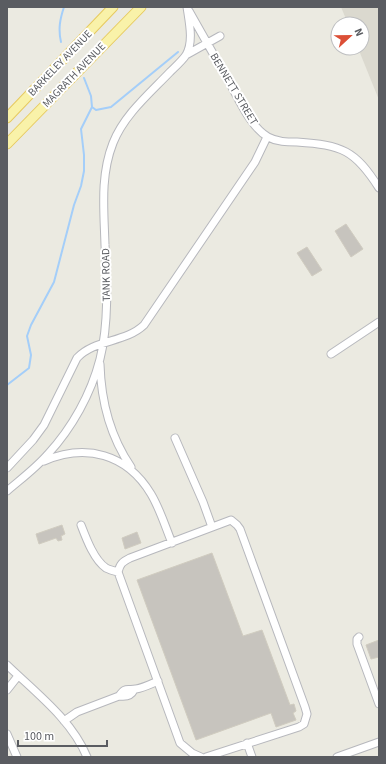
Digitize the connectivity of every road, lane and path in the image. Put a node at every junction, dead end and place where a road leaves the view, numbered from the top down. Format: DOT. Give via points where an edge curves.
graph roads {
  1 [pos="113,7"];
  2 [pos="141,7"];
  3 [pos="187,7"];
  4 [pos="220,36"];
  5 [pos="207,43"];
  6 [pos="186,54"];
  7 [pos="7,118"];
  8 [pos="267,137"];
  9 [pos="7,144"];
  10 [pos="379,188"];
  11 [pos="379,322"];
  12 [pos="102,345"];
  13 [pos="331,354"];
  14 [pos="100,359"];
  15 [pos="174,438"];
  16 [pos="40,463"];
  17 [pos="7,468"];
  18 [pos="134,472"];
  19 [pos="7,490"];
  20 [pos="81,524"];
  21 [pos="212,528"];
  22 [pos="172,543"];
  23 [pos="118,572"];
  24 [pos="359,636"];
  25 [pos="7,665"];
  26 [pos="18,676"];
  27 [pos="158,681"];
  28 [pos="7,690"];
  29 [pos="378,701"];
  30 [pos="64,721"];
  31 [pos="7,734"];
  32 [pos="379,742"];
  33 [pos="247,743"];
  34 [pos="353,754"];
  35 [pos="17,757"];
  36 [pos="86,757"];
  37 [pos="201,757"];
  38 [pos="206,757"];
  39 [pos="252,757"];
  40 [pos="337,757"];
  1 -- 7 [label="main road, BARKELEY AVENUE"];
  2 -- 9 [label="main road, MAGRATH AVENUE"];
  3 -- 5 [label="street, BENNETT STREET"];
  3 -- 6 [label="street" via="190,34"];
  4 -- 5 [label="street, TANK ROAD"];
  5 -- 6 [label="street, TANK ROAD"];
  5 -- 8 [label="street, BENNETT STREET" via="252,122"];
  6 -- 12 [label="street, TANK ROAD" via="125,121 108,157 103,192 106,315"];
  8 -- 10 [label="street, BENNETT STREET" via="280,142 319,144 337,148 361,162"];
  8 -- 12 [label="street" via="255,162 144,325 130,335"];
  11 -- 13 [label="street"];
  12 -- 14 [label="street, TANK ROAD"];
  12 -- 17 [label="street" via="90,348 77,358 44,425"];
  14 -- 16 [label="street, TANK ROAD" via="80,409"];
  14 -- 18 [label="street" via="102,397 107,419 120,450"];
  15 -- 21 [label="street"];
  16 -- 18 [label="street" via="68,453 89,453 102,455"];
  16 -- 19 [label="street, TANK ROAD"];
  18 -- 22 [label="street" via="151,494"];
  20 -- 23 [label="street" via="88,543 100,562 106,568"];
  21 -- 22 [label="street"];
  21 -- 33 [label="street" via="232,520 240,529 307,714 304,724"];
  22 -- 23 [label="street" via="123,562 119,565"];
  23 -- 27 [label="street"];
  24 -- 29 [label="street" via="357,644"];
  25 -- 26 [label="street"];
  26 -- 28 [label="street"];
  26 -- 30 [label="street"];
  27 -- 30 [label="street" via="124,691 119,696 77,712"];
  27 -- 37 [label="street" via="180,743"];
  30 -- 36 [label="street" via="75,734"];
  31 -- 35 [label="street"];
  32 -- 34 [label="street"];
  33 -- 38 [label="street"];
  33 -- 39 [label="street"];
  34 -- 40 [label="street"];
}
